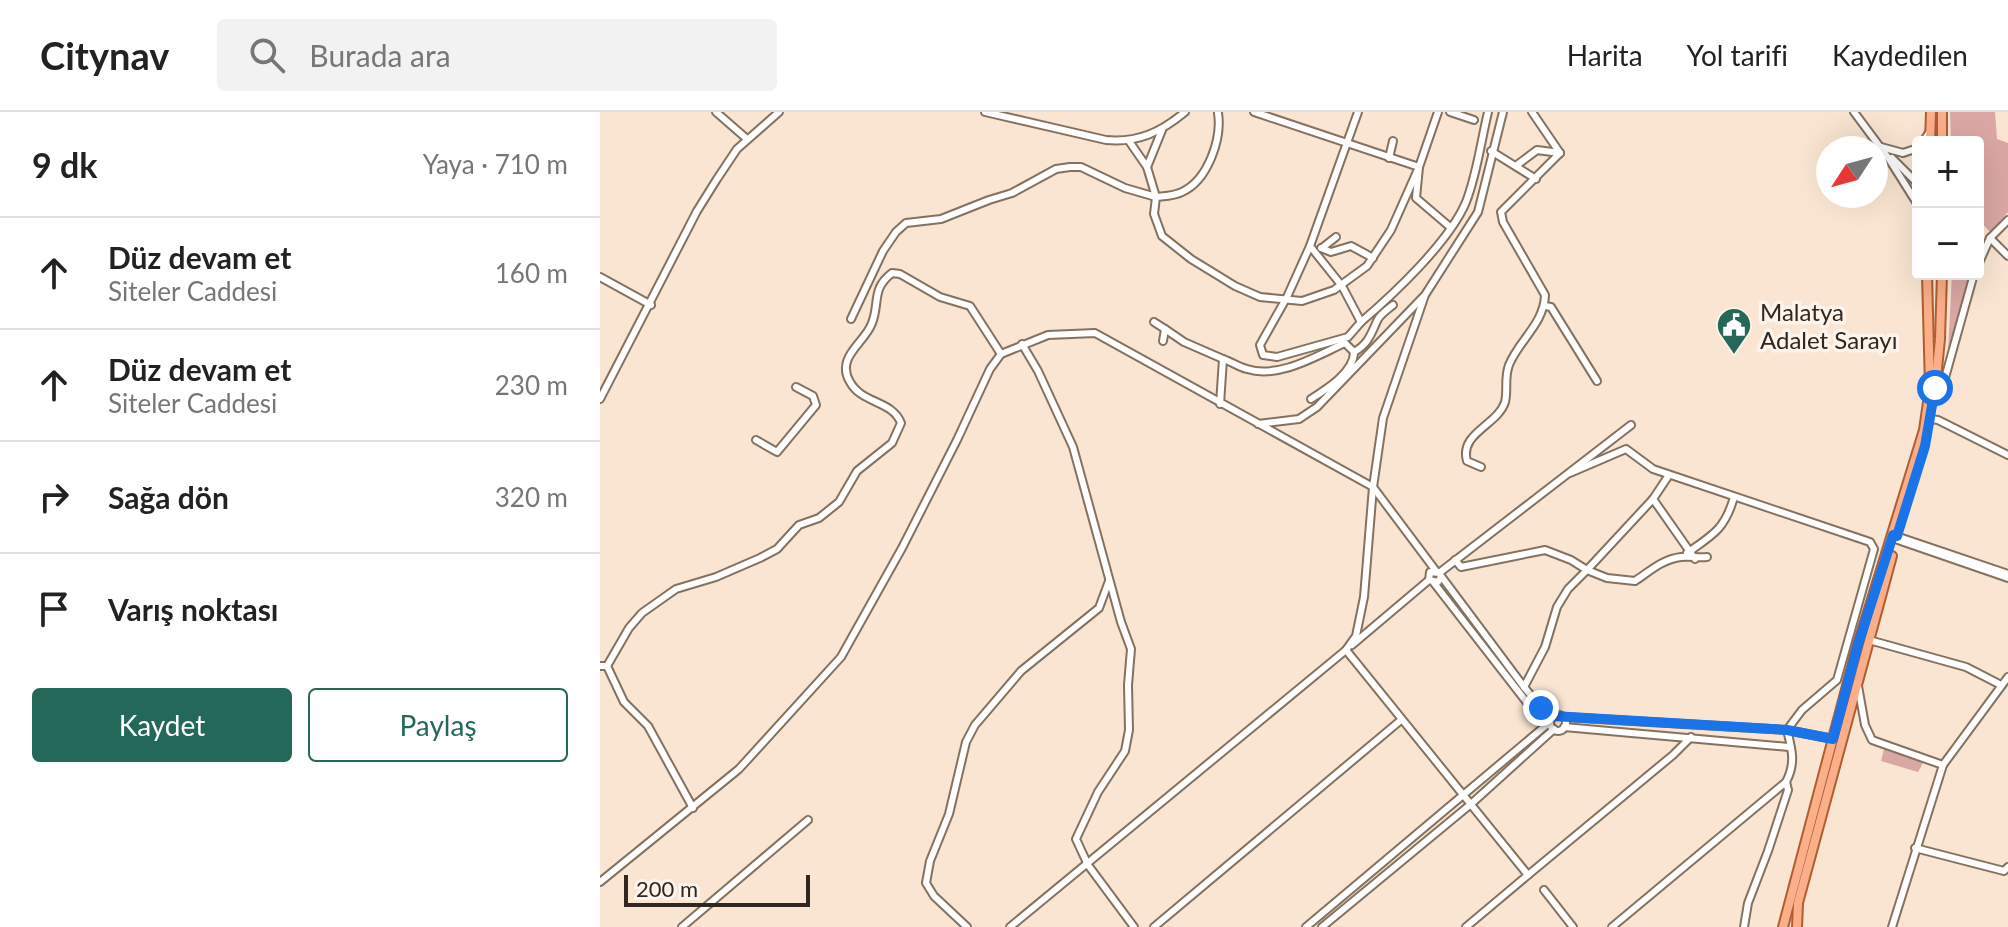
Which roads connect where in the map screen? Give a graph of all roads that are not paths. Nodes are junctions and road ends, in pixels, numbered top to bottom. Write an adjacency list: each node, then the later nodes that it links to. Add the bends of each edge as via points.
1 (716, 112): 25 (street)
2 (779, 112): 25 (street)
3 (985, 112): 26 (street)
4 (1185, 112): 20 (street)
5 (1211, 112): 6 (street)
6 (1219, 112): 42 (street, via 1214,150 1202,176 1180,194)
7 (1254, 112): 17 (street)
8 (1358, 112): 28 (street)
9 (1438, 112): 38 (street)
10 (1450, 112): 18 (street)
11 (1488, 112): 44 (street, via 1471,188)
12 (1503, 112): 31 (street)
13 (1532, 112): 32 (street)
14 (1854, 112): 21 (street)
15 (1931, 112): 19 (main road)
16 (1942, 112): 24 (main road)
17 (1274, 114): 28 (street)
18 (1474, 120)
19 (1931, 127): 22 (street); 23 (main road)
20 (1163, 129): 26 (street); 37 (street)
21 (1873, 136)
22 (1926, 136)
23 (1930, 136)
24 (1942, 136)
25 (747, 139): 60 (street, via 697,211)
26 (1129, 141): 37 (street)
27 (1393, 141): 34 (street)
28 (1347, 144): 34 (street); 49 (street)
29 (1888, 149): 30 (street)
30 (1912, 150)
31 (1491, 151): 36 (street); 58 (street, via 1478,212)
32 (1560, 153): 36 (street, via 1537,150); 40 (street)
33 (1888, 154): 39 (street)
34 (1389, 158): 38 (street)
35 (1888, 158): 41 (street)
36 (1517, 165): 40 (street)
37 (1147, 167): 42 (street)
38 (1419, 167): 44 (street, via 1416,198); 52 (street)
39 (1912, 178)
40 (1536, 179): 62 (street, via 1501,217 1545,295)
41 (1912, 196)
42 (1156, 197): 59 (street, via 1154,214 1162,236 1172,244 1235,286 1260,297); 63 (street, via 1070,167 941,219 906,223 883,251)
43 (2008, 220): 47 (street)
44 (1450, 227): 65 (street, via 1438,246)
45 (1336, 237): 50 (street)
46 (1984, 238): 47 (street)
47 (1988, 240): 48 (street); 51 (street)
48 (1984, 245)
49 (1310, 246): 50 (street); 57 (street); 59 (street)
50 (1321, 248): 52 (street, via 1331,252 1351,246)
51 (2008, 256)
52 (1373, 258): 57 (street)
53 (600, 277): 60 (street)
54 (1927, 280): 89 (main road, via 1930,388 1924,430)
55 (1942, 280): 76 (main road)
56 (1972, 280): 76 (street, via 1943,385)
57 (1342, 286): 59 (street, via 1302,301); 65 (street)
58 (1425, 295): 79 (street, via 1317,407 1299,419); 86 (street, via 1383,418)
59 (1287, 297): 65 (street, via 1260,345 1263,355 1277,357 1348,337)
60 (651, 305): 74 (street)
61 (1393, 305): 69 (street)
62 (1545, 306): 72 (street, via 1551,307); 83 (street, via 1510,362 1505,401 1465,453 1467,461)
63 (851, 319)
64 (1154, 322): 66 (street)
65 (1361, 322)
66 (1165, 329): 67 (street); 71 (street)
67 (1163, 341)
68 (1022, 344): 70 (street); 77 (street, via 1048,335 1095,333); 98 (street, via 1073,447)
69 (1354, 352): 71 (street, via 1345,343 1268,372); 75 (street, via 1329,389)
70 (1001, 354): 102 (street, via 970,306 940,297 900,274 885,278 871,328 850,353 846,368 847,378 864,397 897,413 901,423 892,443 857,471 839,502 799,525 777,549 676,589 642,613); 119 (street, via 841,657 739,769)
71 (1223, 359): 77 (street)
72 (1597, 381)
73 (796, 387): 81 (street, via 813,396 816,405 777,452)
74 (600, 399)
75 (1311, 399)
76 (1933, 401): 78 (main road)
77 (1220, 404): 79 (street)
78 (1931, 419): 82 (street); 89 (main road)
79 (1258, 424): 86 (street)
80 (1631, 425): 84 (street)
81 (756, 440)
82 (2008, 455)
83 (1481, 467)
84 (1570, 473): 85 (street, via 1626,449 1644,465); 94 (street)
85 (1669, 475): 87 (street); 88 (street)
86 (1373, 487): 96 (street); 101 (street, via 1364,597 1356,636)
87 (1734, 497): 90 (street, via 1716,533); 111 (street, via 1870,542 1874,549 1837,680)
88 (1653, 499): 90 (street); 95 (street)
89 (1894, 537): 97 (street); 100 (main road); 113 (main road)
90 (1689, 551): 91 (street); 93 (street)
91 (1683, 557): 93 (street); 95 (street, via 1662,562 1635,581)
92 (1707, 557): 93 (street)
93 (1695, 559)
94 (1455, 560): 95 (street, via 1461,567 1545,550); 96 (street)
95 (1587, 570): 106 (street, via 1557,607 1545,647)
96 (1438, 573): 99 (street, via 1428,574); 106 (street)
97 (2008, 576)
98 (1110, 577): 122 (street, via 1131,649 1129,730 1125,751 1076,839); 128 (street, via 1099,608 1021,671 966,742 926,883)
99 (1431, 582): 101 (street); 109 (street, via 1539,718)
100 (1869, 640): 104 (main road); 105 (street, via 1966,667)
101 (1346, 650): 108 (street); 122 (street)
102 (604, 666): 119 (street, via 624,702 648,726)
103 (2008, 677): 105 (street)
104 (1857, 681): 115 (street, via 1872,740); 139 (main road, via 1798,903)
105 (2001, 685): 115 (street)
106 (1524, 687): 109 (street)
107 (1563, 717): 109 (street); 110 (street); 111 (street)
108 (1401, 720): 117 (street); 131 (street)
109 (1552, 722): 110 (street); 117 (street); 118 (street)
110 (1564, 727): 112 (street)
111 (1787, 730): 113 (street); 114 (street)
112 (1691, 737): 114 (street); 124 (street)
113 (1833, 739): 138 (main road)
114 (1789, 747): 116 (street, via 1793,770)
115 (1943, 765): 121 (street)
116 (1786, 782): 136 (street); 137 (street, via 1788,790)
117 (1465, 796): 118 (street); 132 (street)
118 (1471, 804): 124 (street); 133 (street)
119 (693, 808): 125 (street)
120 (808, 820): 127 (street)
121 (1915, 848): 123 (street); 140 (street)
122 (1088, 865): 129 (street); 130 (street)
123 (2007, 871)
124 (1528, 875): 134 (street)
125 (600, 882)
126 (1544, 890): 135 (street)
127 (682, 927)
128 (967, 927)
129 (1010, 927)
130 (1134, 927)
131 (1154, 927)
132 (1306, 927)
133 (1322, 927)
134 (1466, 927)
135 (1573, 927)
136 (1612, 927)
137 (1744, 927)
138 (1783, 927)
139 (1797, 927)
140 (1892, 927)

